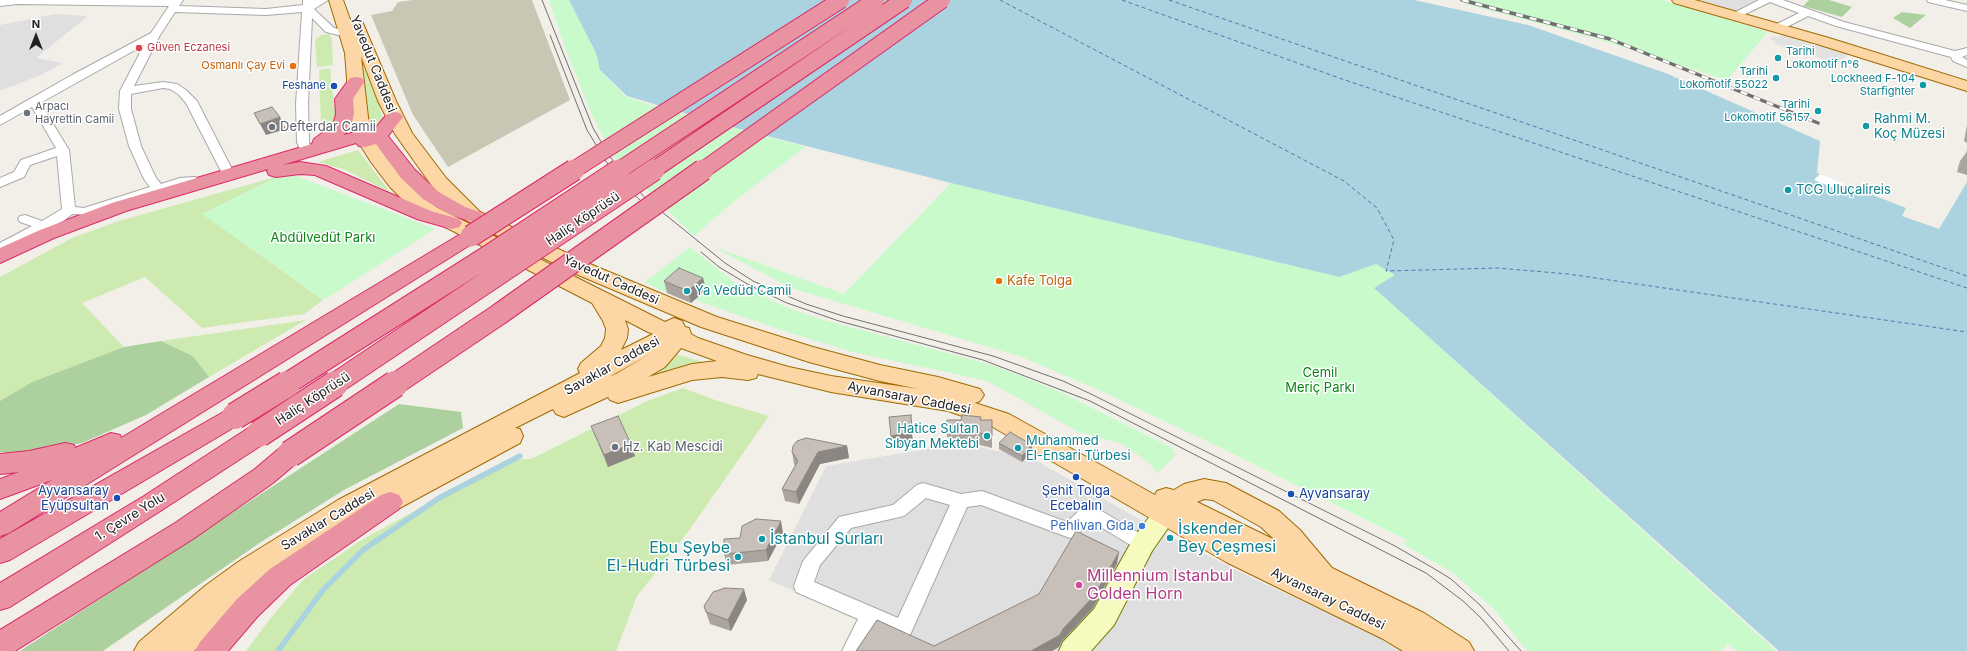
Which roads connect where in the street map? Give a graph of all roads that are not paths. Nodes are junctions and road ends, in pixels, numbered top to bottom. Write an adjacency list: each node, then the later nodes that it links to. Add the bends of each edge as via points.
1 (323, 0): 14 (street)
2 (336, 0): 19 (main road, Yavedut Caddesi)
3 (349, 0): 28 (main road, Yavedut Caddesi)
4 (841, 0): 51 (highway, bridge, via 471,236)
5 (876, 0): 64 (highway, Haliç Köprüsü, bridge, via 441,287 235,416)
6 (904, 0): 55 (highway, Haliç Köprüsü, bridge, via 563,232)
7 (942, 0): 56 (highway, bridge, via 504,310)
8 (1679, 0): 17 (main road)
9 (1767, 0): 17 (street)
10 (1773, 0): 16 (street)
11 (1932, 0): 15 (street)
12 (0, 2): 13 (street)
13 (176, 4): 14 (street, via 266,12); 20 (street)
14 (308, 4): 19 (street, via 330,30); 32 (street, via 302,108 303,142)
15 (1967, 8)
16 (1806, 13): 18 (street); 22 (street)
17 (1733, 16): 18 (main road)
18 (1777, 28): 25 (main road)
19 (347, 34): 24 (main road, Yavedut Caddesi, via 353,53)
20 (156, 35): 26 (street); 27 (street)
21 (1967, 52): 22 (street)
22 (1956, 56): 23 (street)
23 (1967, 64)
24 (356, 82): 30 (main road, Yavedut Caddesi, via 359,117); 32 (highway, via 344,99 345,114 342,126 337,132)
25 (1967, 86)
26 (126, 91): 34 (street, via 163,85 173,86 182,92 191,101); 37 (street, via 125,109 135,146 150,179)
27 (36, 101): 29 (street); 31 (street, via 40,114)
28 (394, 117): 30 (highway, via 387,128); 39 (main road, Yavedut Caddesi, via 439,182)
29 (0, 121)
30 (370, 137): 32 (highway); 33 (highway); 39 (highway, via 430,195 458,211); 41 (main road, Yavedut Caddesi, via 386,170 416,202)
31 (62, 150): 35 (street, via 25,163 19,174); 38 (street)
32 (306, 151): 34 (highway)
33 (269, 172): 41 (highway, via 300,168 319,170 424,215); 45 (highway, via 96,224 36,249)
34 (228, 175): 36 (highway)
35 (0, 183)
36 (201, 183): 37 (street, via 180,182); 44 (highway, via 80,221)
37 (158, 188): 38 (street, via 85,212)
38 (69, 210): 42 (street)
39 (473, 216): 47 (main road, Yavedut Caddesi, via 583,269)
40 (25, 219): 42 (street)
41 (452, 224): 46 (main road, Yavedut Caddesi)
42 (43, 226): 43 (street)
43 (0, 249)
44 (0, 256)
45 (0, 268)
46 (599, 296): 48 (main road, Yavedut Caddesi); 54 (main road, via 611,313 617,329 616,338 609,351 580,375)
47 (666, 304): 48 (main road, via 673,316); 49 (main road, Yavedut Caddesi, via 714,323 809,354)
48 (674, 335): 49 (main road, via 694,331 803,365 845,372); 50 (main road, Ayvansaray Caddesi, via 740,361); 52 (main road, Savaklar Caddesi, via 672,345 657,361 624,380); 54 (main road, Savaklar Caddesi, via 654,342)
49 (880, 373): 61 (main road, Ayvansaray Caddesi, via 938,385 997,404 1040,425)
50 (790, 375): 52 (main road, via 722,369 692,372); 61 (main road, Ayvansaray Caddesi, via 950,403 986,414)
51 (229, 385): 53 (highway, via 192,400); 62 (highway)
52 (548, 416): 60 (main road, Savaklar Caddesi)
53 (144, 425): 57 (highway, via 95,444 29,461); 58 (highway, via 87,455)
54 (493, 428): 72 (main road, Savaklar Caddesi, via 347,507 248,570)
55 (259, 434): 66 (highway, 1. Çevre Yolu)
56 (290, 454): 65 (highway, via 233,498); 68 (highway)
57 (0, 464)
58 (0, 488)
59 (961, 501): 63 (street, via 982,498 1070,531 1090,511); 67 (street, via 903,629); 67 (street, via 923,490 898,511 845,522 812,561 803,586)
60 (390, 502): 73 (main road, Savaklar Caddesi, via 301,551 228,604); 74 (highway, via 280,577 247,608)
61 (1170, 509): 63 (street); 70 (main road, Ayvansaray Caddesi, via 1236,554 1393,630); 77 (main road, Ayvansaray Caddesi, via 1414,622)
62 (0, 525)
63 (1143, 544): 76 (street, via 1104,617)
64 (0, 552)
65 (100, 585): 69 (highway); 71 (highway)
66 (0, 598)
67 (870, 615): 75 (street)
68 (0, 627)
69 (0, 645)
70 (1421, 649)
71 (4, 651)
72 (149, 651)
73 (174, 651)
74 (210, 651)
75 (852, 651)
76 (1073, 651)
77 (1459, 651)

